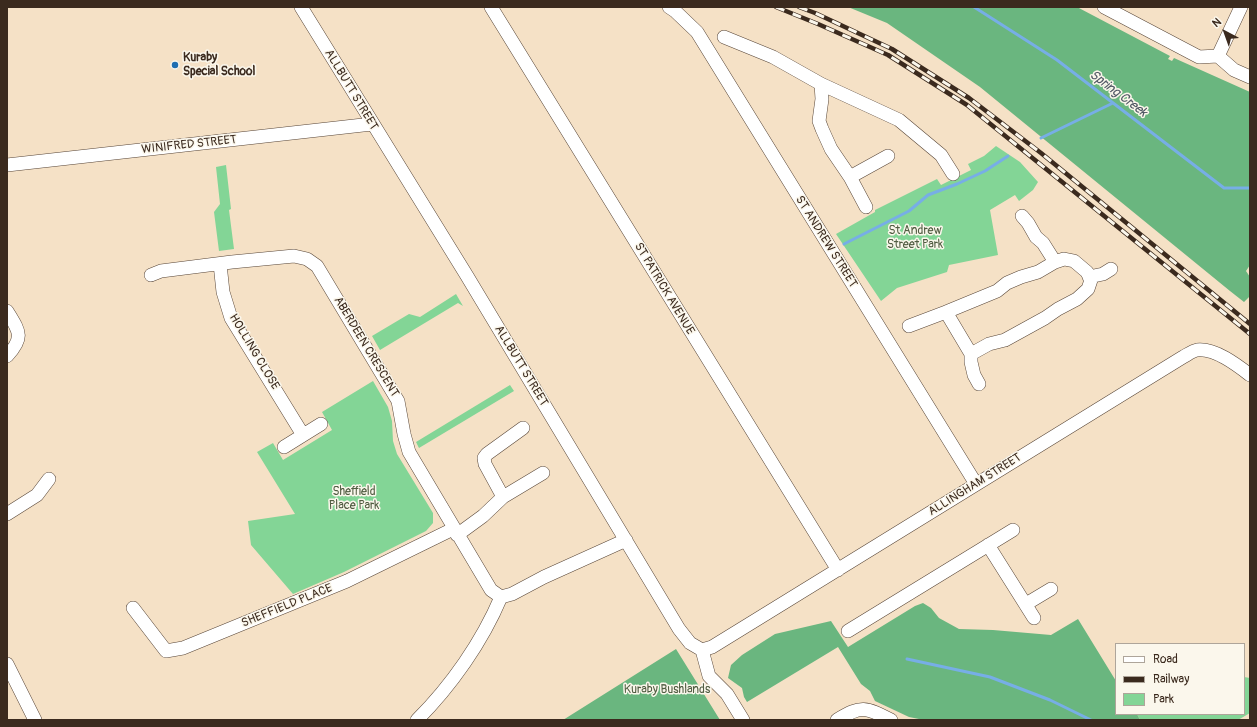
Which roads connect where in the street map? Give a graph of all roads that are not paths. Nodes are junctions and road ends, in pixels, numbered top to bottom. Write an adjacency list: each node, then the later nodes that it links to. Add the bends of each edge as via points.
1 (301, 7): 10 (street, ALLBUTT STREET)
2 (491, 7): 42 (street, ST PATRICK AVENUE)
3 (669, 7): 35 (street, ST ANDREW STREET, via 697,32)
4 (1104, 7): 7 (street, via 1199,57)
5 (1241, 7): 7 (street)
6 (724, 37): 9 (street, via 773,57)
7 (1218, 56): 8 (street, via 1234,70)
8 (1250, 77)
9 (821, 84): 13 (street, via 899,120 941,155); 14 (street, via 819,121 831,149)
10 (372, 124): 12 (street, WINIFRED STREET); 40 (street, ALLBUTT STREET)
11 (888, 156): 14 (street)
12 (7, 165)
13 (953, 174)
14 (850, 177): 15 (street)
15 (866, 207)
16 (1022, 216): 17 (street)
17 (1055, 262): 21 (street, via 1064,259 1074,261); 23 (street, via 1038,272 1007,283 997,291)
18 (220, 264): 20 (street, ABERDEEN CRESCENT, via 161,271); 31 (street, HOLLING CLOSE, via 223,292 231,318); 39 (street, ABERDEEN CRESCENT, via 294,256 307,259 317,266 398,401 409,452)
19 (1111, 269): 21 (street)
20 (151, 275)
21 (1089, 277): 25 (street, via 1091,280 1088,290 1077,298 1005,340 989,344)
22 (7, 311): 26 (street, via 19,337 16,346)
23 (946, 312): 24 (street); 25 (street)
24 (909, 326)
25 (971, 354): 28 (street, via 974,375)
26 (7, 356)
27 (1250, 375): 35 (street, ALLINGHAM STREET, via 1223,356 1197,350)
28 (979, 384)
29 (320, 424): 31 (street)
30 (523, 428): 36 (street, via 484,458)
31 (303, 435): 32 (street)
32 (284, 447)
33 (543, 473): 36 (street)
34 (49, 479): 37 (street, via 37,494)
35 (976, 484): 42 (street, ALLINGHAM STREET)
36 (503, 497): 39 (street, via 483,516)
37 (7, 514)
38 (1013, 530): 41 (street)
39 (455, 532): 44 (street, ABERDEEN CRESCENT, via 491,590); 46 (street, SHEFFIELD PLACE, via 347,581 183,648 166,650)
40 (626, 540): 44 (street); 49 (street, ALLBUTT STREET, via 679,629 690,643)
41 (988, 545): 45 (street); 48 (street)
42 (838, 570): 49 (street, ALLINGHAM STREET, via 712,647)
43 (1051, 589): 45 (street)
44 (501, 597): 52 (street, via 493,616 454,677)
45 (1026, 604): 47 (street)
46 (133, 608)
47 (1034, 618)
48 (848, 631)
49 (702, 650): 53 (street, via 709,676 727,694)
50 (7, 664): 51 (street)
51 (35, 720)
52 (417, 720)
53 (743, 720)
54 (837, 720): 55 (street, via 861,709 873,710)
55 (891, 720)

